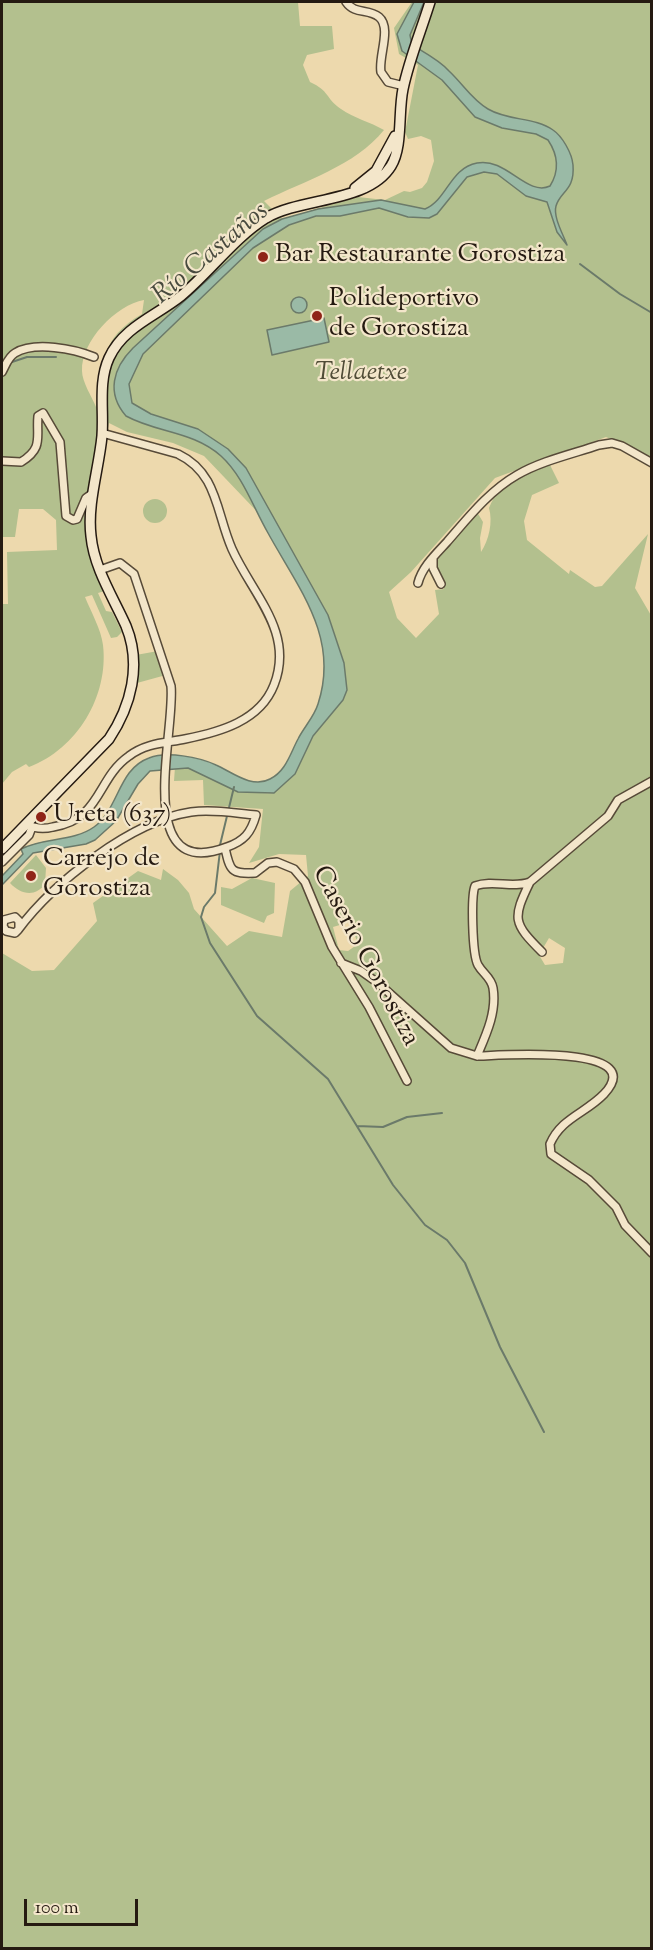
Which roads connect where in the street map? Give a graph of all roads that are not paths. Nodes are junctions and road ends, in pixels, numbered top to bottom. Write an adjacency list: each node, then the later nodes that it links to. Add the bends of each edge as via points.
1 (346, 2): 3 (street, via 354,11 374,15 381,21 381,72 388,82)
2 (430, 2): 3 (street)
3 (404, 86): 4 (street)
4 (397, 131): 5 (street); 6 (street, via 393,161)
5 (393, 142): 6 (street, via 389,158 375,177); 7 (street, via 376,171)
6 (375, 188): 7 (street)
7 (353, 191): 10 (street, via 267,218 180,296 125,335 106,366)
8 (94, 357): 9 (street, via 75,351 32,348 14,354)
9 (2, 372)
10 (102, 433): 13 (street); 18 (street, via 178,454 205,474 231,548 279,636 278,674 261,708 236,724)
11 (2, 461): 13 (street, via 21,462 28,458 39,440 38,416 43,413 60,442 66,516 77,519 86,498)
12 (651, 463): 14 (street, via 612,443 518,474 491,494)
13 (94, 492): 15 (street, via 91,536)
14 (433, 558): 16 (street); 17 (street)
15 (100, 570): 18 (street, via 120,563 132,571 136,580 171,686); 21 (street, via 127,628 132,652 128,705 115,730)
16 (418, 583)
17 (441, 584)
18 (169, 741): 20 (street); 21 (street, via 140,748 128,756 112,772 95,804 76,820 52,828)
19 (651, 782): 25 (street, via 618,800 608,816)
20 (166, 819): 22 (street, via 177,842 190,851); 22 (street, via 189,812 255,815 248,835); 26 (street, via 122,840 58,888)
21 (29, 825): 23 (street); 24 (street, via 30,835)
22 (225, 848): 28 (street, Caserio Gorostiza, via 234,872 255,873 268,863 277,862 294,869 305,882)
23 (2, 849)
24 (2, 862)
25 (530, 882): 27 (street, via 517,914 519,927); 29 (street, via 484,883 472,893 474,953 493,989 493,1010)
26 (19, 928)
27 (542, 952)
28 (341, 963): 29 (street, via 378,983 451,1048); 30 (street, Caserio Gorostiza)
29 (477, 1056): 31 (street, via 579,1055 609,1070 610,1086 564,1122 550,1144 551,1154 589,1180 616,1207 625,1226)
30 (407, 1081)
31 (651, 1253)

